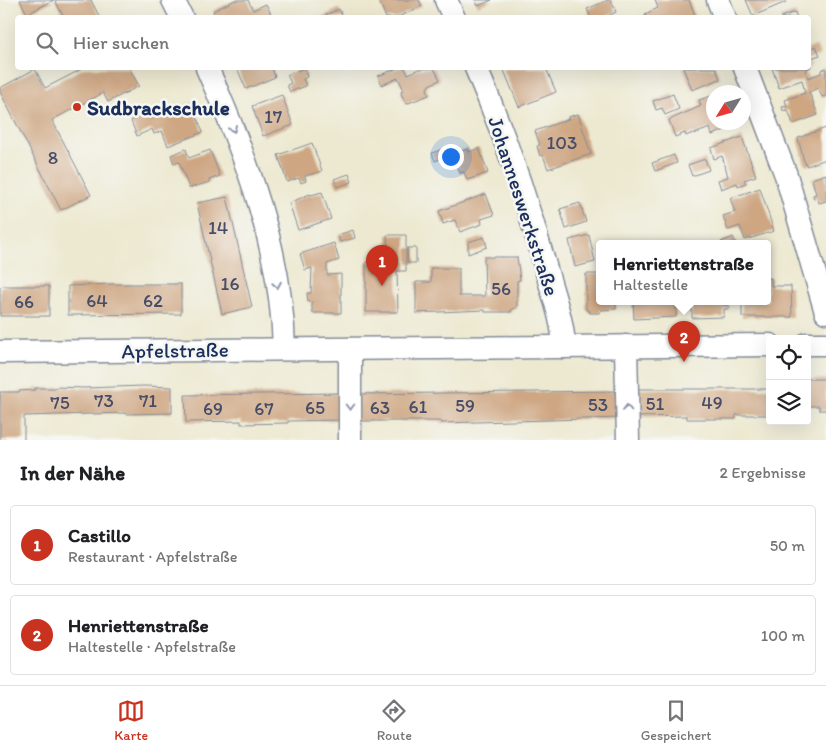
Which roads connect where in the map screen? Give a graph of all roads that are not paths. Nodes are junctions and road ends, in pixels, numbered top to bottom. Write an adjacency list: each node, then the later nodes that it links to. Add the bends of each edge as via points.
1 (174, 0): 4 (street)
2 (446, 0): 5 (street)
3 (718, 0): 6 (street)
4 (181, 15)
5 (453, 15)
6 (724, 15)
7 (208, 70): 16 (street, one-way to 16, via 238,141 265,224 282,316)
8 (477, 70): 15 (street, Johanneswerkstraße, via 518,176 563,330)
9 (746, 70): 10 (street, via 786,175)
10 (826, 312)
11 (811, 344): 12 (street)
12 (826, 344)
13 (766, 345): 14 (street, Apfelstraße)
14 (626, 346): 15 (street, Apfelstraße); 20 (street, one-way to 14)
15 (564, 347): 17 (street, Apfelstraße)
16 (284, 349): 17 (street, Apfelstraße); 18 (street, Apfelstraße)
17 (350, 349): 19 (street, one-way to 19)
18 (0, 352)
19 (350, 440)
20 (628, 440)

